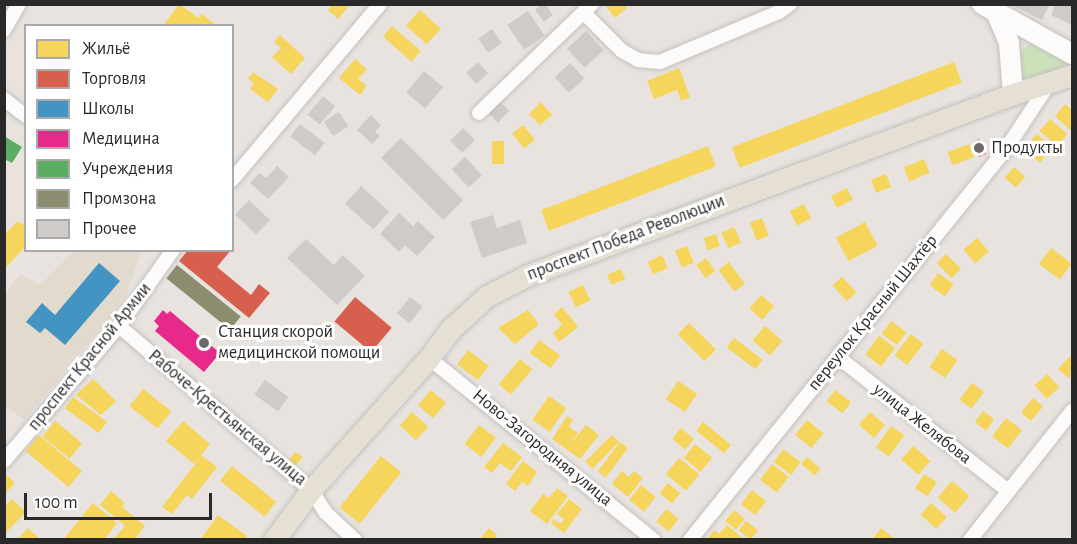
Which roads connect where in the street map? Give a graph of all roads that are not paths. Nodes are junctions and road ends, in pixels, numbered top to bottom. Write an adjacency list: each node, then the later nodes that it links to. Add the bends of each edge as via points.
1 (380, 4): 14 (street)
2 (790, 4): 5 (street, via 660,62 638,60 622,51)
3 (16, 5): 6 (street)
4 (989, 8): 7 (main road); 10 (main road, via 1009,43)
5 (588, 9): 12 (street)
6 (4, 30)
7 (1072, 54)
8 (1072, 75): 9 (main road, проспект Победа Революции)
9 (1050, 82): 10 (main road, проспект Победа Революции); 17 (street, переулок Красный Шахтёр, via 1006,149)
10 (1013, 94): 18 (main road, проспект Победа Революции, via 528,275 487,296 452,328)
11 (4, 99): 13 (street)
12 (478, 113)
13 (24, 114)
14 (234, 178)
15 (170, 252): 16 (street, проспект Красной Армии)
16 (119, 326): 20 (street, проспект Красной Армии); 21 (street, Рабоче-Крестьянская улица)
17 (838, 357): 22 (street, улица Желябова); 26 (street, переулок Красный Шахтёр)
18 (429, 358): 21 (main road, проспект Победа Революции); 25 (street, Ново-Загородняя улица)
19 (1072, 411): 22 (street)
20 (4, 461)
21 (311, 490): 23 (main road, проспект Победа Революции); 24 (street, Рабоче-Крестьянская улица, via 326,513)
22 (1008, 491): 27 (street)
23 (274, 540)
24 (355, 540)
25 (654, 540)
26 (690, 540)
27 (970, 540)

